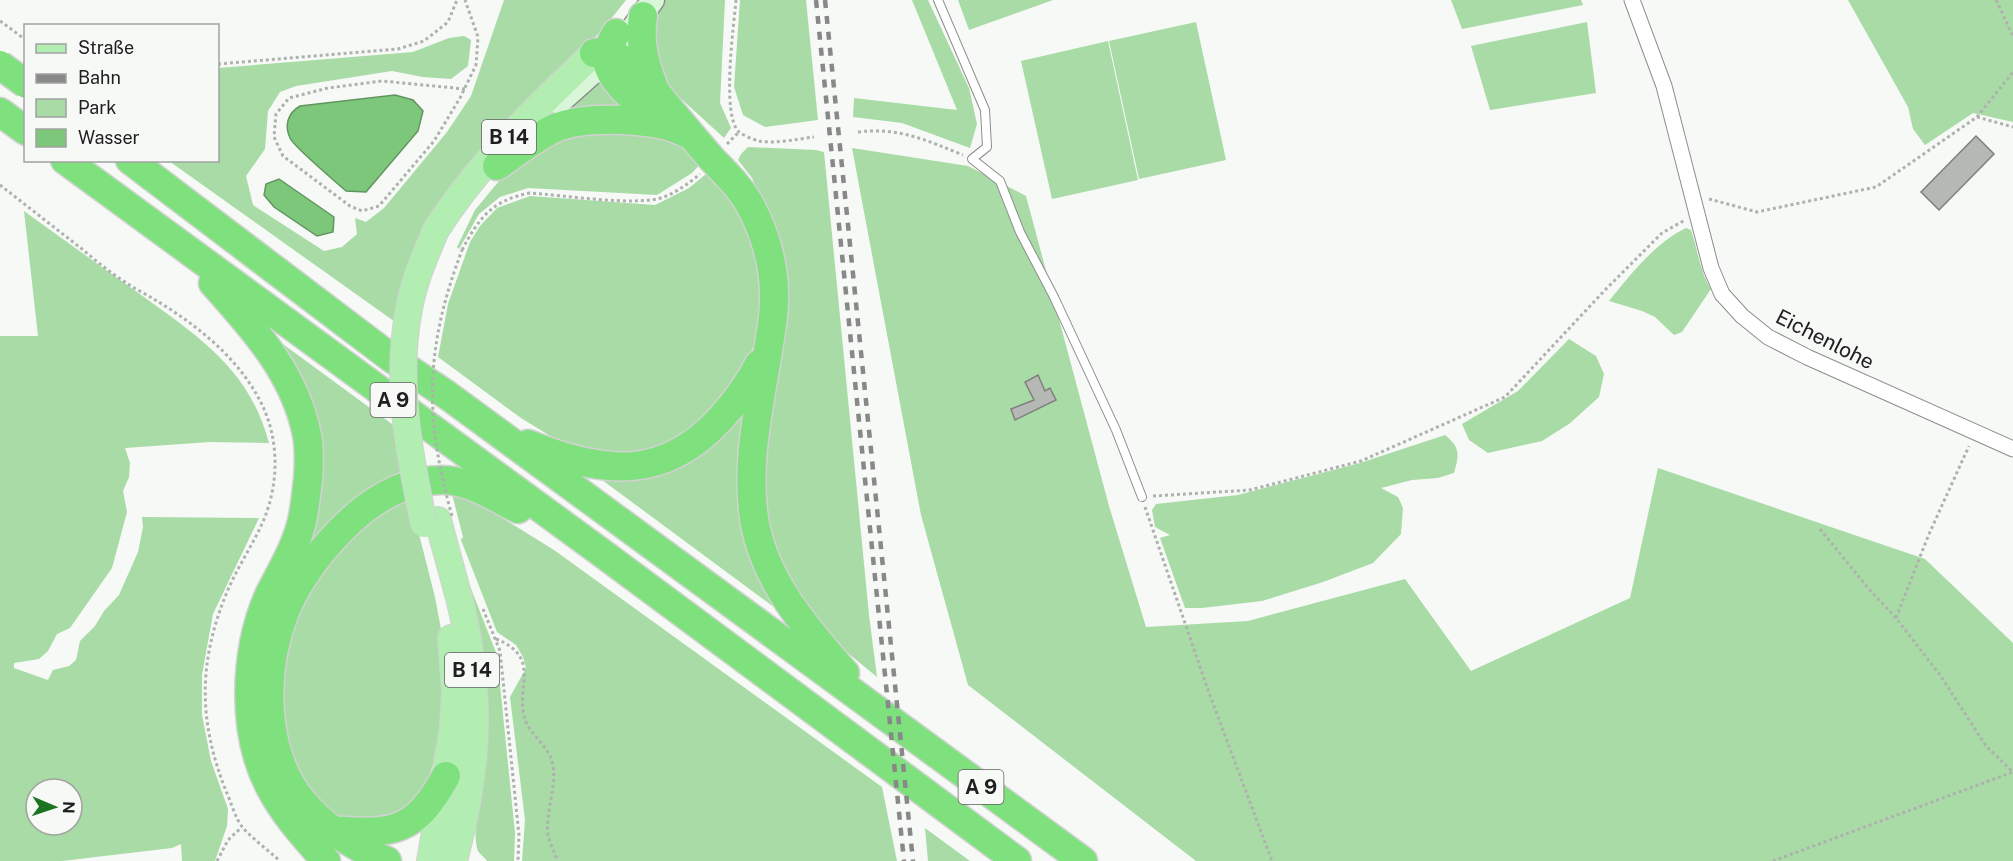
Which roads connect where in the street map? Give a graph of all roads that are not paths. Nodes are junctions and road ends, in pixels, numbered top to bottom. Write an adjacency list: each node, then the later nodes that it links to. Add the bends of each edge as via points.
1 (938, 0): 17 (lane, via 985,110 987,147 972,159 1000,181 1020,232 1116,430)
2 (1632, 0): 16 (street, Eichenlohe, via 1664,86 1711,268 1722,294 1768,337)
3 (645, 5): 4 (main road); 7 (highway, via 642,52)
4 (608, 50): 7 (highway, via 630,65); 8 (highway, via 610,69 617,81); 11 (main road); 12 (main road, B 14, via 533,111 464,188)
5 (0, 65): 6 (highway, bridge)
6 (24, 83)
7 (656, 92): 8 (highway)
8 (678, 130): 11 (highway, via 615,120 581,122 557,127); 14 (highway, via 740,190 760,226 774,294)
9 (68, 162): 13 (highway, A 9)
10 (132, 162): 15 (highway, A 9)
11 (497, 166): 12 (main road, B 14)
12 (449, 240): 18 (main road, B 14, bridge, via 416,281 404,342 403,379 406,428)
13 (180, 244): 19 (highway, A 9); 23 (highway, via 270,350 298,402 307,436 309,465 302,522 262,612 249,681 260,765 296,829)
14 (769, 343): 15 (highway, via 744,392 711,428 687,449 657,463 624,467 585,462 550,453); 20 (highway, via 751,474 755,526 766,560 798,617)
15 (492, 429): 20 (highway, A 9)
16 (2013, 449)
17 (1142, 497)
18 (442, 521): 21 (main road, B 14, via 455,691); 22 (main road, B 14, via 474,685 476,733)
19 (606, 556): 23 (highway, via 467,484 443,480 412,483 388,492 356,514 302,578 284,615 271,677 272,730 277,752 301,800 318,819); 29 (highway, A 9)
20 (880, 713): 30 (highway, A 9)
21 (446, 776): 23 (highway, via 433,799 404,825); 26 (main road, B 14)
22 (464, 823): 27 (main road, B 14); 28 (main road)
23 (322, 845): 24 (highway); 25 (highway, via 366,852)
24 (337, 861)
25 (387, 861)
26 (430, 861)
27 (454, 861)
28 (470, 861)
29 (1017, 861)
30 (1083, 861)

